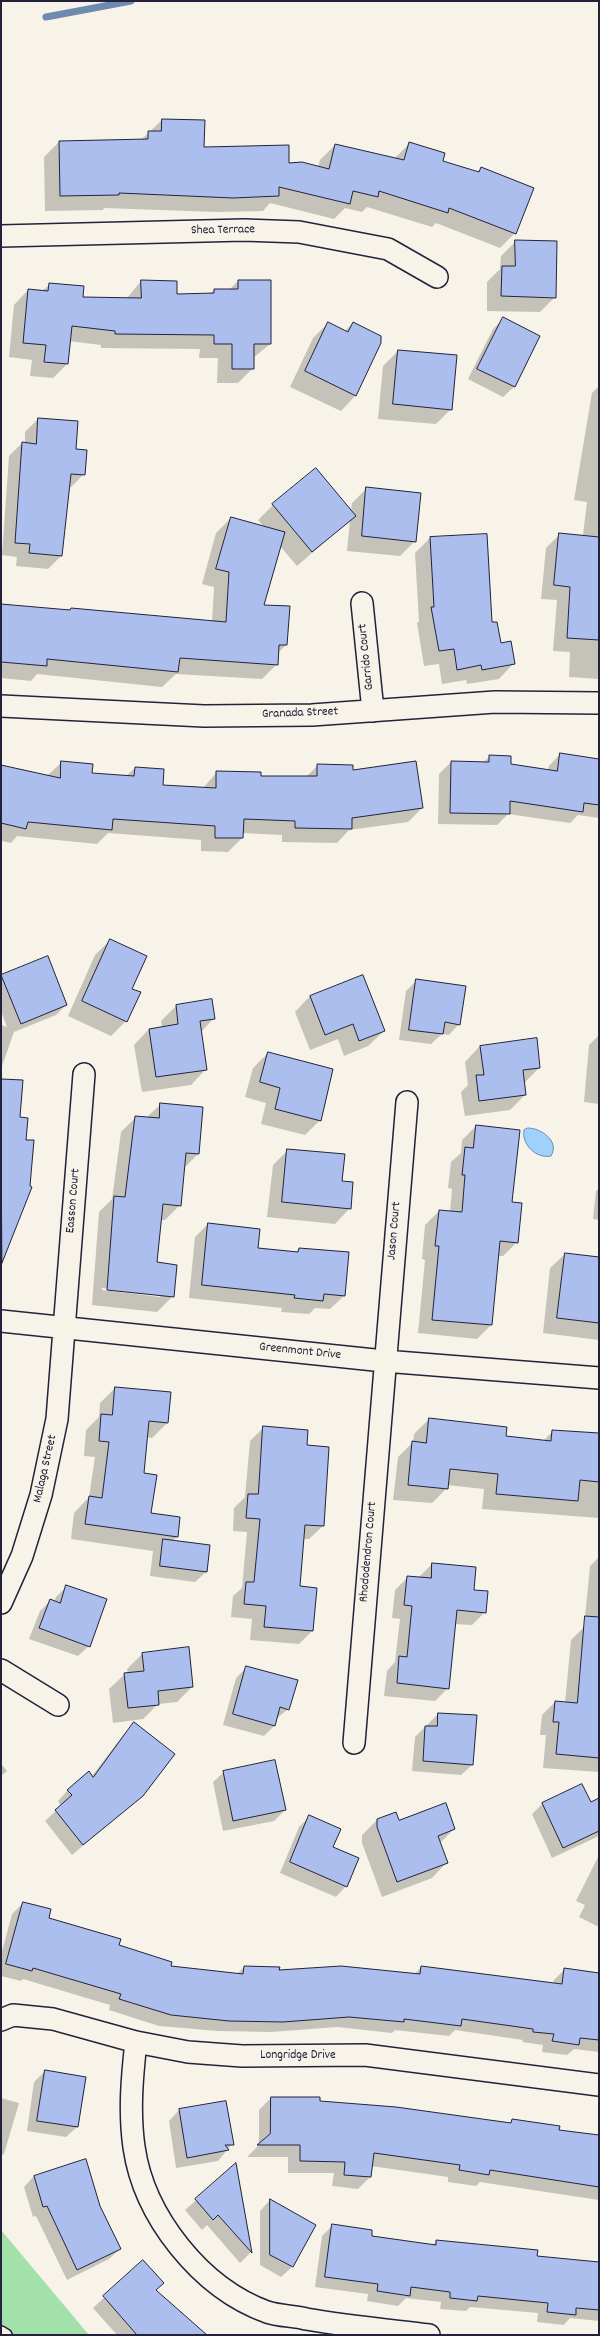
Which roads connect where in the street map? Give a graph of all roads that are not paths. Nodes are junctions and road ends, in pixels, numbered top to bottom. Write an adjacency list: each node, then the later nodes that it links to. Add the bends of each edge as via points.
1 (1, 236): 2 (street, Shea Terrace, via 244,230 299,232 388,250)
2 (437, 277)
3 (362, 603): 6 (street, Garrido Court)
4 (599, 703): 6 (street, Granada Street, via 495,702)
5 (1, 706): 6 (street, Granada Street, via 204,716 312,715)
6 (373, 711)
7 (84, 1074): 10 (street, Easson Court)
8 (407, 1102): 11 (street, Jason Court)
9 (1, 1321): 10 (street, Greenmont Drive)
10 (64, 1328): 11 (street, Greenmont Drive); 13 (street, Malaga Street, via 57,1418 41,1495 22,1556)
11 (384, 1361): 12 (street, Greenmont Drive); 16 (street, Rhododendron Court)
12 (599, 1378)
13 (1, 1603)
14 (1, 1670): 15 (street)
15 (58, 1705)
16 (354, 1743)
17 (1, 2020): 18 (street, Longridge Drive, via 13,2015 53,2019)
18 (136, 2042): 19 (street, Longridge Drive, via 188,2052 242,2056 365,2055); 22 (street, via 131,2111 134,2148 143,2184 160,2219 200,2269 231,2293 268,2312 335,2324)
19 (599, 2085)
20 (1, 2332): 21 (lane)
21 (6, 2335)
22 (429, 2335)

